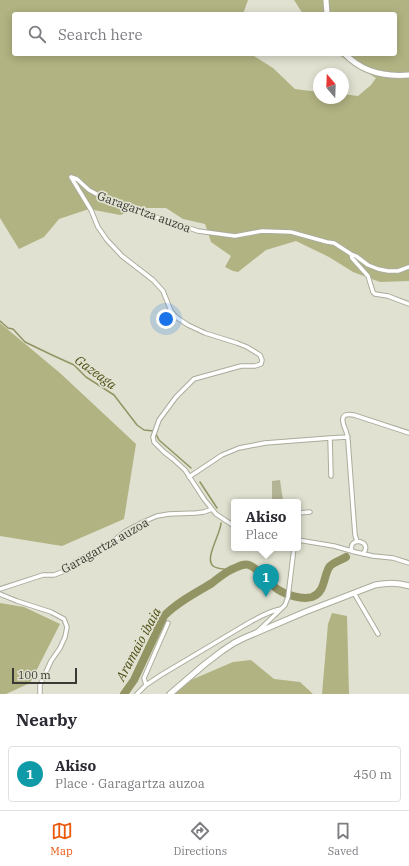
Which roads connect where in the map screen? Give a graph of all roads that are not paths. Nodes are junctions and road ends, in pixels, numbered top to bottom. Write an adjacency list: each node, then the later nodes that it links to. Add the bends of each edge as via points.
1 (326, 0): 2 (main road)
2 (327, 12)
3 (348, 56): 4 (main road, via 363,68 377,73)
4 (409, 75)
5 (351, 254): 6 (street, via 368,265 388,272); 7 (street, via 368,276 375,294); 12 (street, Garagartza auzoa, via 330,242 296,233 262,230 235,236 198,231 102,197 71,176 107,240 122,256 153,280 163,292 176,317 205,333 247,347 260,355 262,360 261,364 256,366 241,366 194,379 176,397 159,420 154,442 174,459)
6 (409, 267)
7 (409, 304)
8 (409, 433): 9 (street, via 348,414 342,422)
9 (348, 437): 10 (street); 18 (street)
10 (330, 438): 11 (street); 12 (street, via 265,443 239,448 222,455)
11 (331, 476)
12 (189, 477): 13 (street, Garagartza auzoa)
13 (212, 509): 16 (street, Garagartza auzoa); 24 (street, Garagartza auzoa, via 196,513 162,515 143,522 75,562 67,570)
14 (310, 512): 15 (street)
15 (301, 513)
16 (231, 524)
17 (301, 540): 20 (street)
18 (357, 541): 20 (street, via 352,545); 21 (street, via 365,544 365,551)
19 (294, 551): 27 (street, via 288,597)
20 (352, 551): 21 (street)
21 (362, 554): 22 (street)
22 (409, 562)
23 (409, 586): 25 (main road, via 386,583)
24 (0, 589)
25 (354, 593): 29 (main road); 30 (street)
26 (0, 594): 32 (street, via 64,619 67,627 65,637 40,685)
27 (281, 609): 29 (street); 31 (street, via 258,617)
28 (168, 623): 31 (street, via 144,678)
29 (256, 633): 34 (main road, via 222,651)
30 (378, 634)
31 (146, 685): 33 (street)
32 (40, 694)
33 (137, 694)
34 (170, 694)

